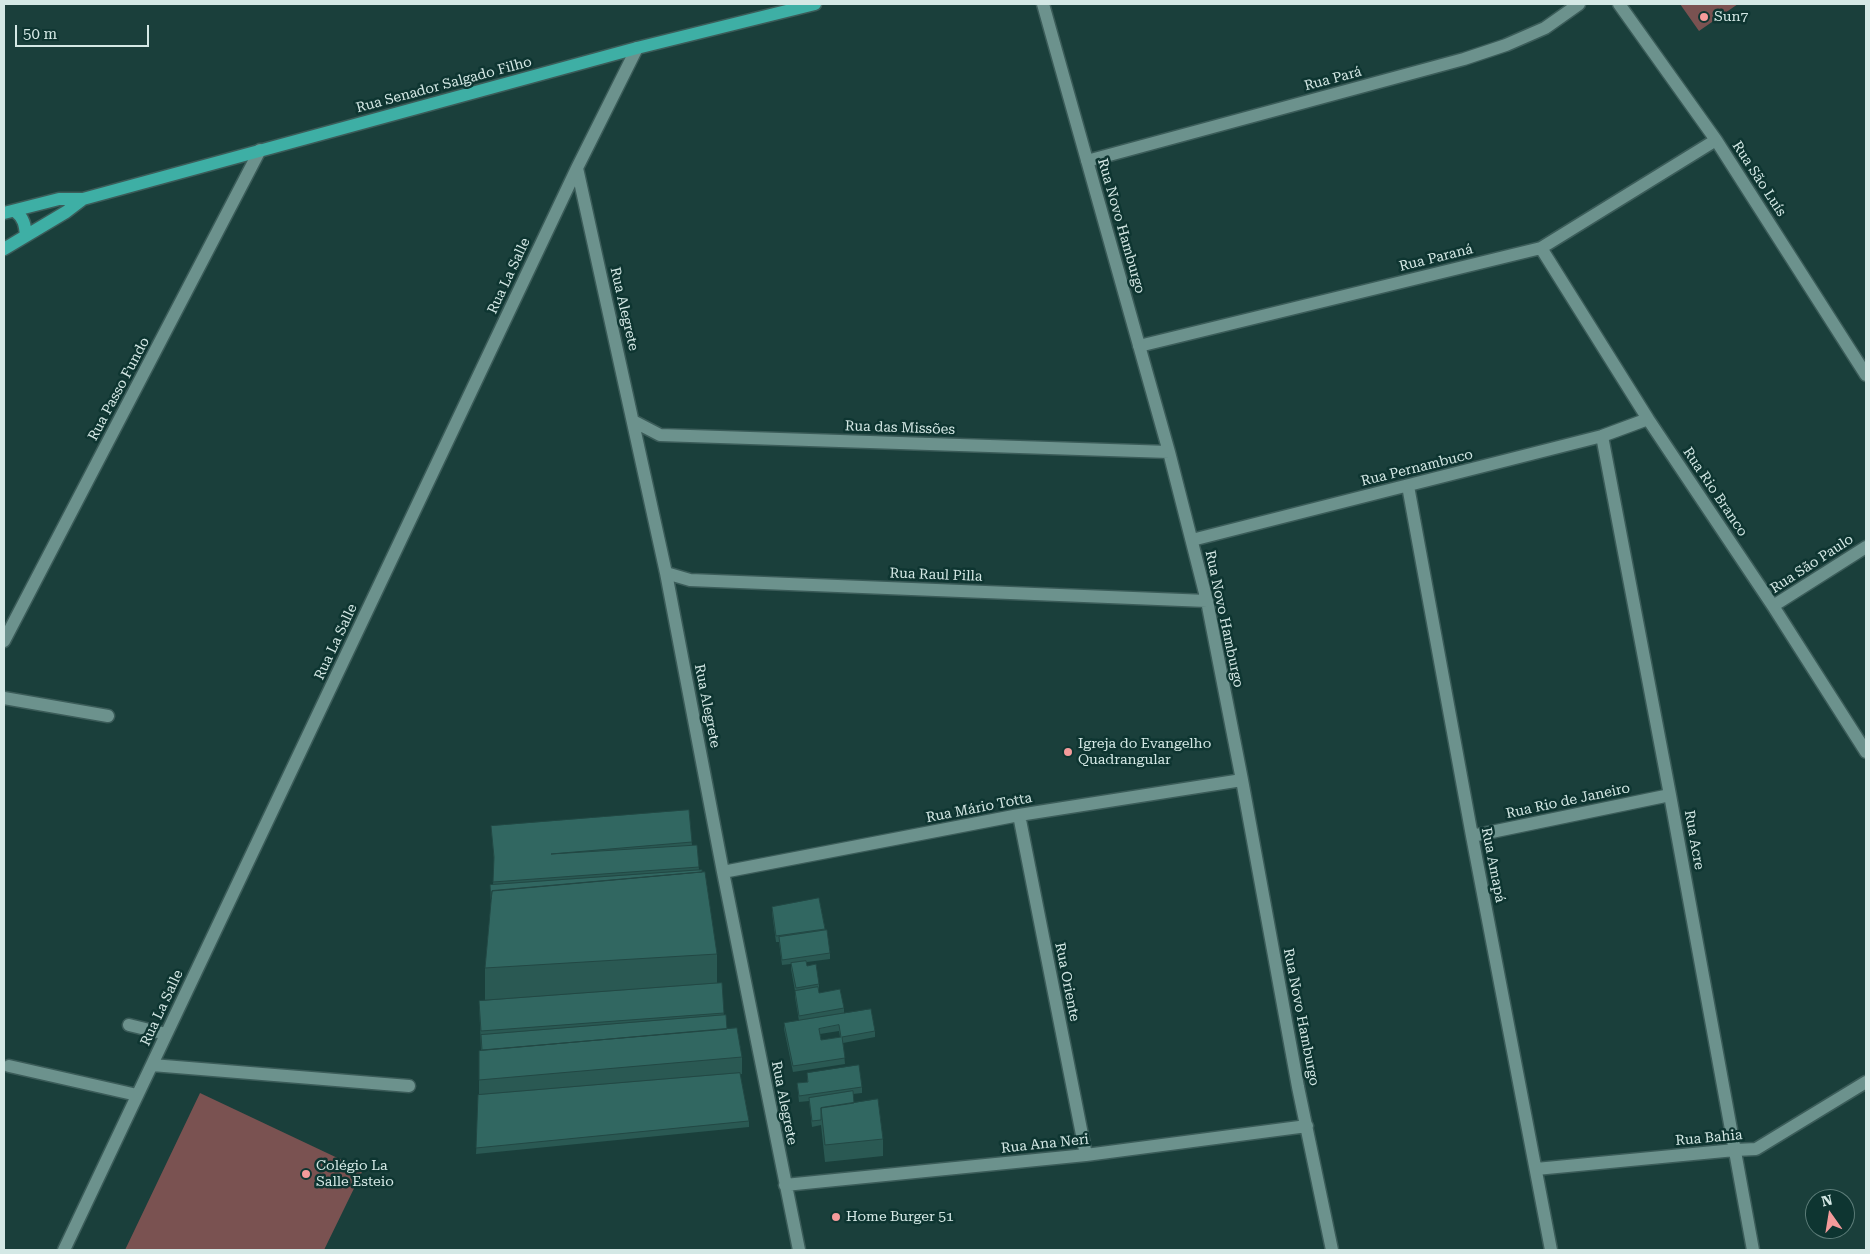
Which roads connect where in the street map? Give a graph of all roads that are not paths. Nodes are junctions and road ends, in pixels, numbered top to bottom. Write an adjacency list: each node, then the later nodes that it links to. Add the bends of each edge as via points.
1 (815, 4): 5 (main road, Rua Senador Salgado Filho)
2 (1043, 4): 8 (street, Rua Novo Hamburgo)
3 (1579, 4): 8 (street, Rua Pará, via 1545,28 1506,46)
4 (1619, 4): 6 (street, Rua São Luís)
5 (637, 48): 7 (main road, Rua Senador Salgado Filho); 9 (street, Rua La Salle)
6 (1716, 140): 13 (street, Rua Paraná); 16 (street, Rua São Luís)
7 (260, 150): 10 (main road, Rua Senador Salgado Filho); 27 (street, Rua Passo Fundo)
8 (1086, 161): 15 (street, Rua Novo Hamburgo)
9 (577, 168): 18 (street, Rua Alegrete); 37 (street, Rua La Salle)
10 (83, 198): 11 (main road, Rua Senador Salgado Filho, via 58,199); 12 (main road, Rua Senador Salgado Filho)
11 (9, 212): 12 (main road, via 22,216)
12 (26, 236): 14 (main road, Rua Senador Salgado Filho)
13 (1541, 248): 15 (street, Rua Paraná); 17 (street, Rua Rio Branco)
14 (4, 249)
15 (1139, 346): 20 (street, Rua Novo Hamburgo)
16 (1866, 376)
17 (1648, 419): 19 (street, Rua Pernambuco); 26 (street, Rua Rio Branco)
18 (633, 420): 20 (street, Rua das Missões, via 660,435); 24 (street, Rua Alegrete)
19 (1602, 436): 21 (street, Rua Pernambuco); 32 (street, Rua Acre)
20 (1169, 452): 22 (street, Rua Novo Hamburgo)
21 (1408, 486): 22 (street, Rua Pernambuco); 34 (street, Rua Amapá)
22 (1192, 540): 25 (street, Rua Novo Hamburgo)
23 (1866, 547): 26 (street, Rua São Paulo)
24 (666, 573): 25 (street, Rua Raul Pilla, via 690,580); 35 (street, Rua Alegrete)
25 (1207, 601): 31 (street, Rua Novo Hamburgo)
26 (1773, 606): 30 (street, Rua Rio Branco)
27 (4, 641)
28 (4, 698): 29 (street)
29 (108, 716)
30 (1866, 752)
31 (1242, 780): 33 (street, Rua Mário Totta); 43 (street, Rua Novo Hamburgo)
32 (1670, 796): 34 (street, Rua Rio de Janeiro); 44 (street, Rua Acre)
33 (1019, 815): 35 (street, Rua Mário Totta); 45 (street, Rua Oriente)
34 (1472, 836): 46 (street, Rua Amapá)
35 (723, 872): 47 (street, Rua Alegrete)
36 (129, 1025): 37 (street)
37 (166, 1034): 38 (street, Rua La Salle)
38 (152, 1065): 41 (street); 42 (street, Rua La Salle)
39 (9, 1066): 42 (street)
40 (1866, 1082): 44 (street, Rua Bahia, via 1756,1149)
41 (409, 1086)
42 (137, 1095): 48 (street, Rua La Salle)
43 (1307, 1126): 45 (street, Rua Ana Neri); 50 (street, Rua Novo Hamburgo)
44 (1735, 1150): 46 (street, Rua Bahia); 52 (street, Rua Acre)
45 (1086, 1155): 47 (street, Rua Ana Neri)
46 (1536, 1169): 51 (street, Rua Amapá)
47 (785, 1185): 49 (street, Rua Alegrete)
48 (64, 1250)
49 (799, 1250)
50 (1332, 1250)
51 (1551, 1250)
52 (1753, 1250)

